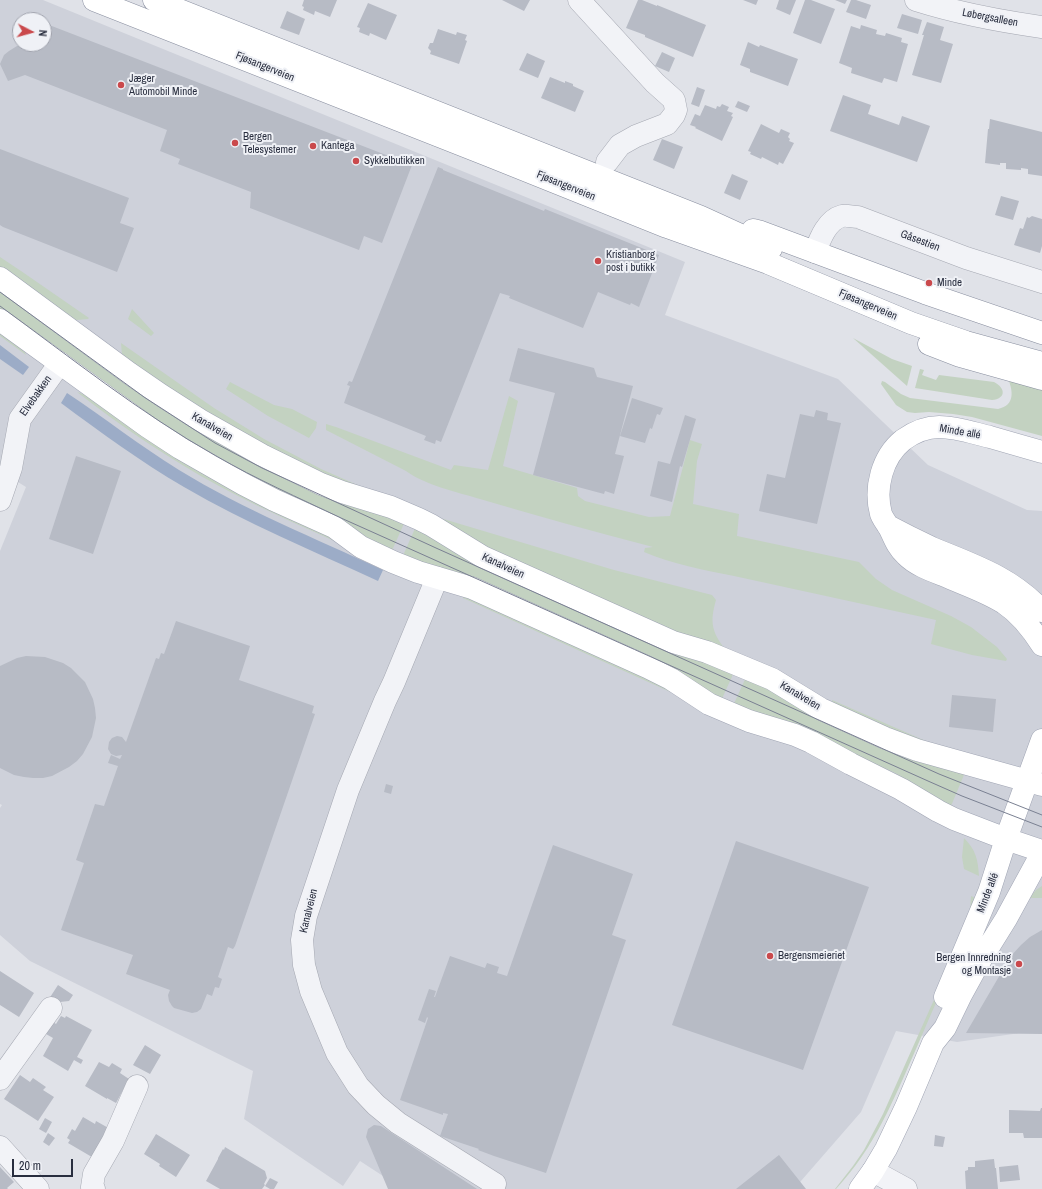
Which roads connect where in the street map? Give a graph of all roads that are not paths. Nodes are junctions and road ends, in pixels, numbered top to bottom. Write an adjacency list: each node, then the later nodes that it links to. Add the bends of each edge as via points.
1 (94, 0): 8 (main road, Fjøsangerveien)
2 (154, 0): 7 (main road, Fjøsangerveien)
3 (579, 0): 6 (street, via 655,83 674,100 676,110 666,124 620,145)
4 (916, 0): 5 (street, Løbergsalleen, via 982,18)
5 (1042, 27)
6 (607, 162)
7 (701, 217): 9 (main road, via 761,232); 14 (main road, Fjøsangerveien, via 757,244 916,310)
8 (667, 227): 16 (main road, Fjøsangerveien, via 768,263 911,323 966,342); 17 (main road, via 716,255 755,273 898,333 960,356)
9 (815, 252): 11 (street, Gåsestien, via 826,228 843,215 858,217 966,258); 13 (main road)
10 (0, 278): 25 (main road, Kanalveien, via 180,408 262,455 321,484 419,519 483,557 673,642 707,652 772,679 821,709 885,738 917,750)
11 (1042, 282)
12 (0, 320): 15 (main road)
13 (1042, 333)
14 (1042, 348)
15 (60, 363): 19 (street, Elvebakken, via 20,419 11,468); 21 (main road, via 148,427 211,466 268,497 334,527 372,552)
16 (1042, 363)
17 (1042, 379)
18 (1042, 452): 20 (main road, Minde allé, via 954,428 939,427 912,433 892,452 884,465 879,483 878,498 882,516)
19 (0, 500)
20 (888, 526): 22 (main road, via 914,540 991,572 1031,599); 23 (main road, Minde allé, via 896,544 906,556 923,567 1004,603 1022,618)
21 (437, 578): 26 (main road, via 472,588 647,667 709,704 811,742 938,811); 34 (street, Kanalveien, via 348,790 306,916 302,940 304,964 337,1053 358,1086 398,1123)
22 (1042, 611)
23 (1042, 645)
24 (1042, 740): 25 (main road, Minde allé)
25 (1034, 783): 26 (main road, Minde allé)
26 (1006, 839): 27 (main road); 29 (main road, Minde allé, via 989,892 934,1023)
27 (1042, 852): 29 (main road, Minde allé, via 945,1028)
28 (51, 1008): 30 (street)
29 (933, 1044): 33 (main road, Minde allé, via 893,1135)
30 (0, 1079)
31 (137, 1086): 36 (street, via 113,1141 94,1174)
32 (0, 1147): 35 (street)
33 (873, 1171): 37 (main road, Minde allé); 38 (street)
34 (495, 1184)
35 (38, 1189)
36 (94, 1189)
37 (860, 1189)
38 (906, 1189)

